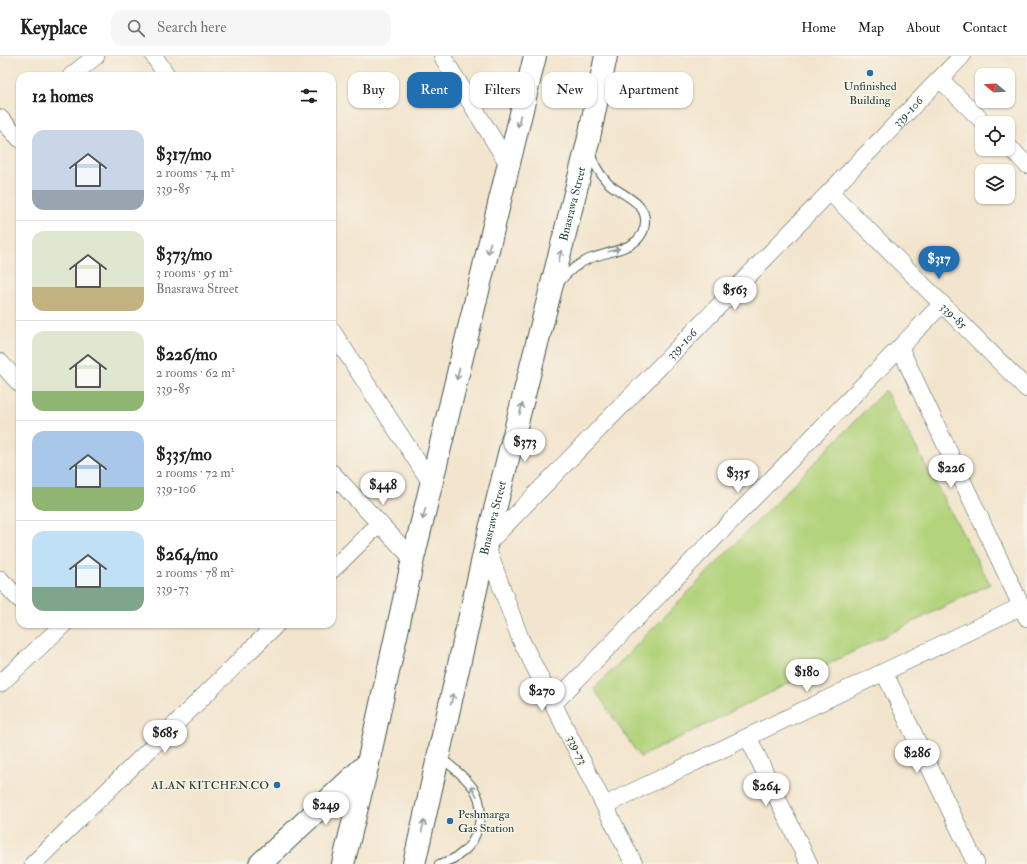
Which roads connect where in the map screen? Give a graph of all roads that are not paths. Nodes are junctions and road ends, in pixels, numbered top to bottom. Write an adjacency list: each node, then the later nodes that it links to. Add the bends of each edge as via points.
1 (96, 56): 7 (street)
2 (154, 56): 8 (street)
3 (442, 56): 15 (street)
4 (535, 56): 15 (main road, one-way to 15)
5 (606, 56): 13 (main road, Bnasrawa Street)
6 (962, 56): 9 (street, 339-106)
7 (76, 72)
8 (164, 72)
9 (940, 79): 10 (street); 17 (street, 339-106)
10 (977, 116)
11 (9, 120): 12 (street)
12 (16, 132)
13 (588, 142): 18 (main road, Bnasrawa Street, one-way to 13); 18 (lane, one-way to 13, via 576,266 600,254 632,245 640,239 644,230 646,220 643,210 600,173 590,153)
14 (1015, 153): 16 (street)
15 (509, 165): 26 (main road, one-way to 26)
16 (1027, 165)
17 (830, 192): 19 (street, 339-85); 28 (street, 339-106)
18 (550, 295): 28 (main road, Bnasrawa Street, one-way to 18)
19 (942, 304): 21 (street); 24 (street, 339-85)
20 (336, 337): 26 (street)
21 (900, 348): 33 (street); 38 (street)
22 (0, 362): 23 (street)
23 (16, 380)
24 (1027, 389)
25 (336, 477): 27 (street)
26 (432, 484): 29 (main road, one-way to 29)
27 (379, 524): 29 (street); 30 (street)
28 (486, 545): 38 (street, 339-73, via 520,638); 40 (main road, Bnasrawa Street, one-way to 28)
29 (413, 559): 41 (main road)
30 (336, 566)
31 (0, 579): 32 (street)
32 (16, 596)
33 (1024, 612): 36 (street)
34 (53, 628): 37 (street)
35 (273, 628): 43 (street)
36 (884, 672): 39 (street); 50 (street)
37 (0, 684)
38 (554, 703): 42 (street, 339-73)
39 (748, 737): 42 (street); 49 (street)
40 (439, 756): 46 (main road, Bnasrawa Street, one-way to 40); 47 (lane, one-way to 40, via 460,855 472,842 480,826 480,807 475,790)
41 (368, 763): 44 (main road); 45 (main road)
42 (604, 805): 48 (street, 339-73)
43 (33, 864)
44 (260, 864)
45 (343, 864)
46 (414, 864)
47 (439, 864)
48 (634, 864)
49 (809, 864)
50 (976, 864)

